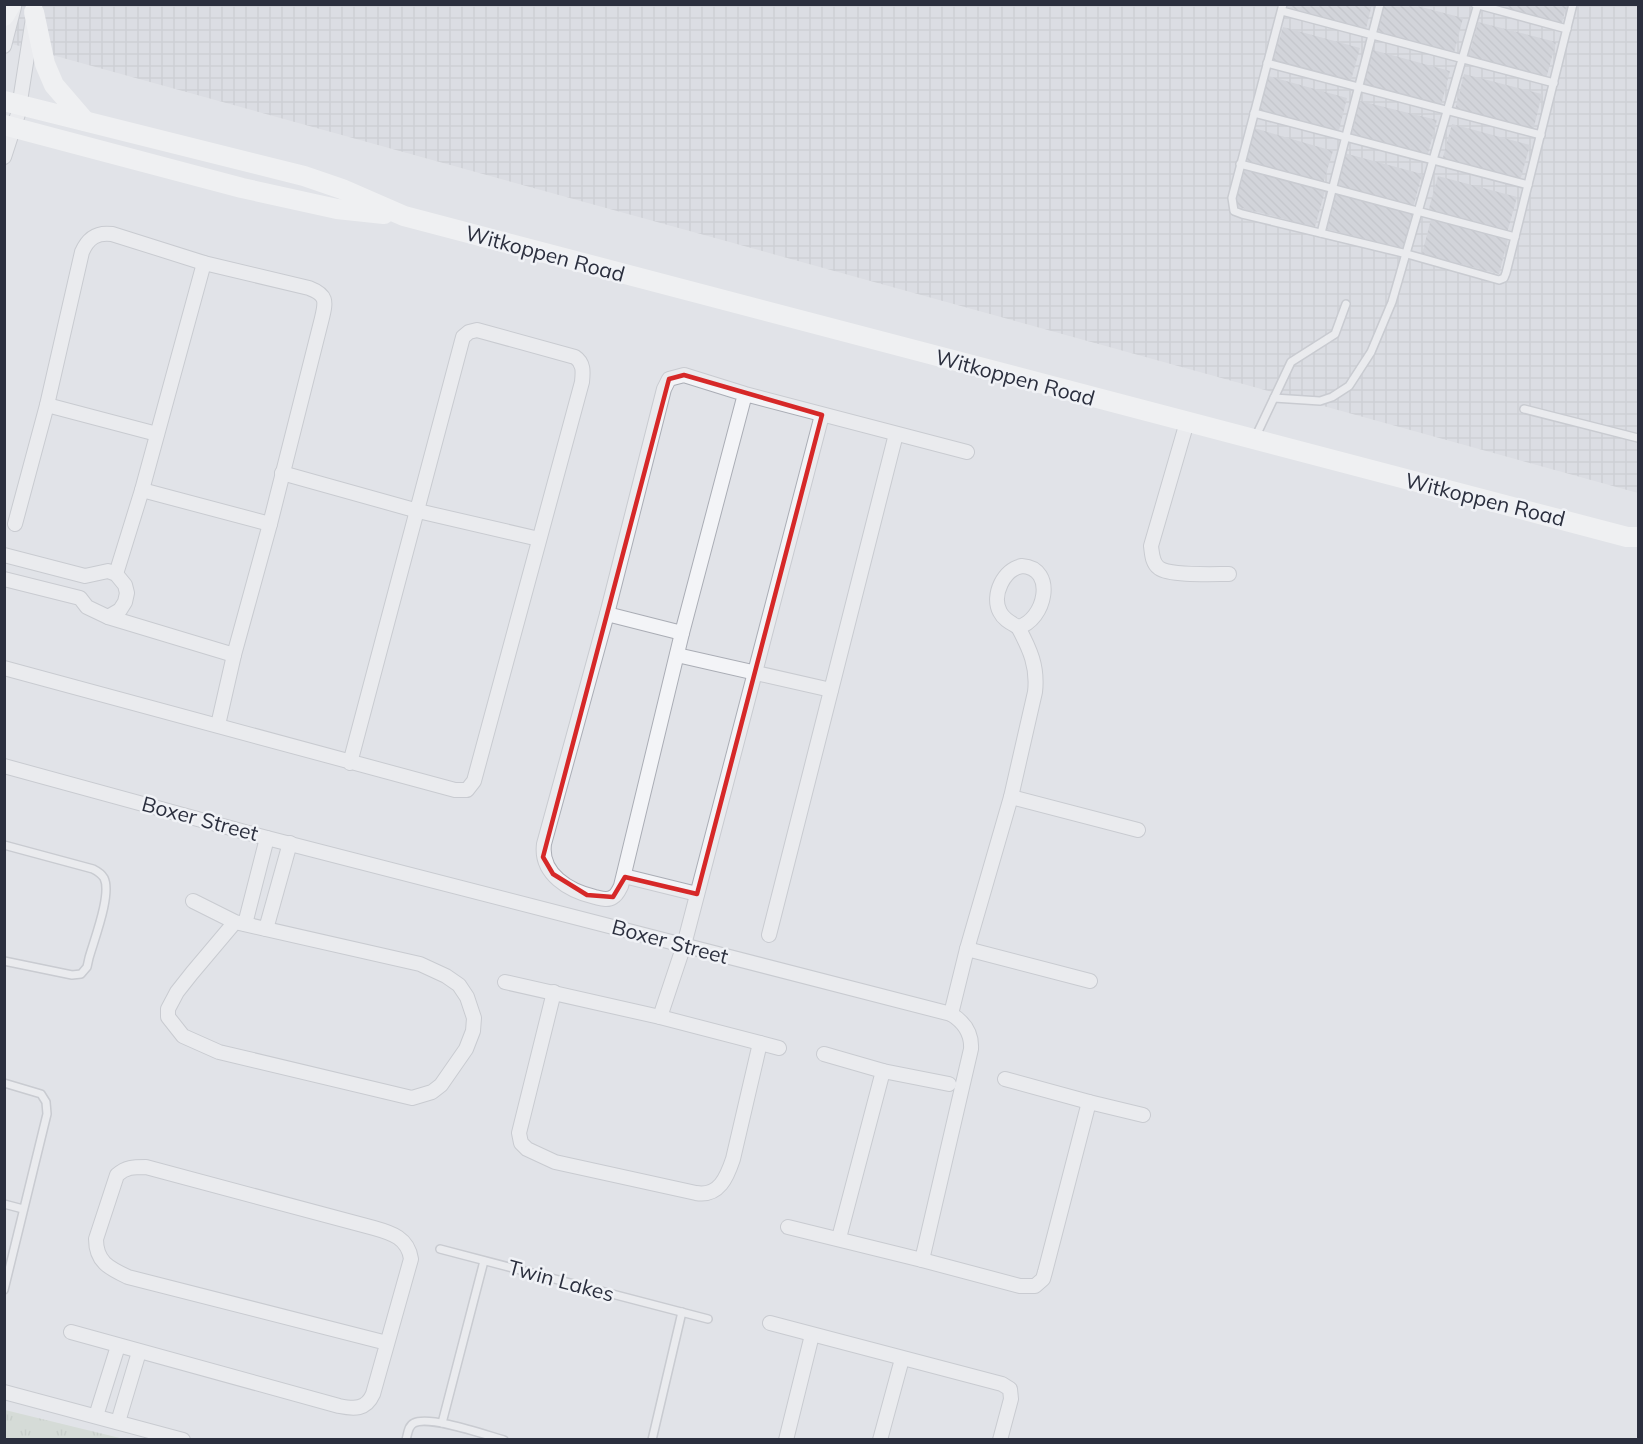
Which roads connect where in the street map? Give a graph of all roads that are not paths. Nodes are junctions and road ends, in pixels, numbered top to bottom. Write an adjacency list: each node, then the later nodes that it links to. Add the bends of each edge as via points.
1 (13, 4): 7 (main road); 10 (street)
2 (1380, 4): 9 (lane)
3 (1573, 4): 8 (lane)
4 (1477, 5): 8 (lane); 11 (lane)
5 (35, 8): 15 (street); 18 (main road, via 45,64 54,85)
6 (1282, 8): 9 (lane); 12 (lane)
7 (4, 16)
8 (1567, 29): 13 (lane)
9 (1372, 34): 11 (lane); 14 (lane)
10 (4, 46)
11 (1463, 60): 13 (lane); 16 (lane)
12 (1268, 63): 14 (lane); 17 (lane)
13 (1554, 83): 20 (lane)
14 (1359, 87): 16 (lane); 21 (lane)
15 (11, 102): 18 (main road, Witkoppen Road); 19 (street, via 18,114)
16 (1448, 110): 20 (lane); 23 (lane)
17 (1254, 113): 21 (lane); 24 (lane)
18 (86, 121): 28 (main road, Witkoppen Road, via 304,176)
19 (9, 127): 22 (street); 28 (main road, Witkoppen Road, via 337,209)
20 (1541, 135): 25 (lane)
21 (1345, 138): 23 (lane); 26 (lane)
22 (4, 157)
23 (1434, 161): 25 (lane); 27 (lane)
24 (1240, 164): 26 (lane); 29 (lane, via 1232,198 1234,211)
25 (1528, 185): 30 (lane)
26 (1332, 189): 27 (lane); 29 (lane)
27 (1420, 212): 30 (lane); 31 (lane)
28 (404, 216): 39 (main road, Witkoppen Road)
29 (1321, 233): 31 (lane)
30 (1515, 237): 31 (lane, via 1506,273 1499,280)
31 (1407, 254): 35 (lane, via 1382,329 1349,386 1320,401)
32 (204, 262): 36 (street, via 112,234 99,234 87,242); 40 (street); 45 (street, via 309,288 323,296 322,318)
33 (1346, 304): 35 (lane, via 1335,334 1291,362)
34 (745, 394): 38 (street); 56 (street, via 684,375 669,379); 59 (street)
35 (1274, 398): 43 (lane)
36 (47, 405): 40 (street); 48 (street)
37 (1524, 409): 42 (lane)
38 (822, 415): 41 (street); 63 (street)
39 (1187, 423): 43 (main road, Witkoppen Road); 54 (street, via 1151,546 1152,556 1158,567 1169,572)
40 (157, 434): 46 (street)
41 (896, 434): 44 (street); 64 (street)
42 (1638, 438)
43 (1254, 440): 51 (main road, Witkoppen Road)
44 (967, 452)
45 (282, 473): 47 (street); 49 (street)
46 (142, 490): 49 (street); 53 (street)
47 (418, 511): 50 (street); 50 (street, via 461,341 469,332 482,331 576,357 581,363 582,382); 66 (street)
48 (15, 524)
49 (270, 524): 60 (street)
50 (539, 539): 66 (street, via 470,788 455,790)
51 (1634, 540)
52 (9, 556): 53 (street, via 85,576 108,571); 55 (street)
53 (116, 574): 57 (street, via 127,593 120,610)
54 (1229, 574)
55 (6, 579): 57 (street, via 80,598 87,607)
56 (608, 614): 59 (street); 73 (street, via 543,853 553,874 565,886 587,895 614,897)
57 (108, 617): 60 (street)
58 (1018, 627): 68 (street, via 1035,663 1036,678)
59 (682, 633): 61 (street)
60 (234, 655): 65 (street)
61 (677, 655): 63 (street); 73 (street)
62 (4, 668): 65 (street)
63 (755, 673): 64 (street); 74 (street)
64 (831, 690): 78 (street)
65 (218, 725): 66 (street)
66 (350, 763)
67 (4, 766): 70 (street, Boxer Street)
68 (1011, 797): 69 (street); 80 (street)
69 (1138, 830)
70 (267, 838): 71 (street, Boxer Street); 76 (street)
71 (290, 843): 77 (street); 79 (street, Boxer Street)
72 (4, 844): 81 (lane, via 93,869 104,877 106,895 87,967 81,974)
73 (624, 876): 74 (street)
74 (697, 894): 79 (street)
75 (193, 901): 76 (street)
76 (240, 923): 77 (street); 77 (street, via 192,973 168,1008 168,1017 183,1036 219,1052 412,1098 441,1085 466,1050 473,1030 472,1008 459,985 420,964)
77 (266, 929)
78 (769, 935)
79 (684, 945): 85 (street, Boxer Street); 86 (street)
80 (967, 949): 82 (street); 85 (street)
81 (4, 961)
82 (1090, 981)
83 (505, 982): 84 (street)
84 (554, 992): 86 (street); 87 (street, via 519,1133 527,1149 555,1162 702,1194 717,1189 728,1175 733,1159)
85 (951, 1014): 101 (street, via 971,1036 971,1049)
86 (660, 1017): 87 (street)
87 (760, 1043): 88 (street)
88 (780, 1048)
89 (824, 1054): 90 (street)
90 (883, 1071): 93 (street); 99 (street)
91 (1005, 1079): 94 (street)
92 (4, 1083): 97 (lane, via 41,1094 47,1109)
93 (949, 1084)
94 (1089, 1102): 95 (street); 101 (street, via 1040,1283 1020,1286)
95 (1143, 1115)
96 (4, 1204): 97 (lane)
97 (23, 1209): 103 (lane)
98 (788, 1227): 99 (street)
99 (839, 1238): 101 (street)
100 (440, 1249): 102 (lane, Twin Lakes)
101 (922, 1260)
102 (484, 1261): 104 (lane, Twin Lakes); 116 (lane)
103 (4, 1290)
104 (682, 1312): 105 (lane, Twin Lakes); 120 (lane)
105 (708, 1319)
106 (770, 1323): 108 (street)
107 (71, 1332): 110 (street)
108 (812, 1335): 112 (street); 121 (street)
109 (387, 1343): 109 (street, via 411,1259 404,1241 395,1234 146,1167 132,1166 117,1175 96,1239 100,1259 113,1270); 111 (street, via 371,1399 359,1408)
110 (118, 1346): 111 (street); 114 (street)
111 (139, 1352): 115 (street)
112 (902, 1359): 122 (street); 123 (street, via 1007,1386 1011,1399)
113 (4, 1392): 114 (street)
114 (96, 1416): 115 (street)
115 (118, 1422): 117 (street)
116 (442, 1424): 118 (lane, via 431,1420 415,1422); 119 (lane)
117 (183, 1440)
118 (406, 1440)
119 (504, 1440)
120 (652, 1440)
121 (786, 1440)
122 (880, 1440)
123 (1000, 1440)

